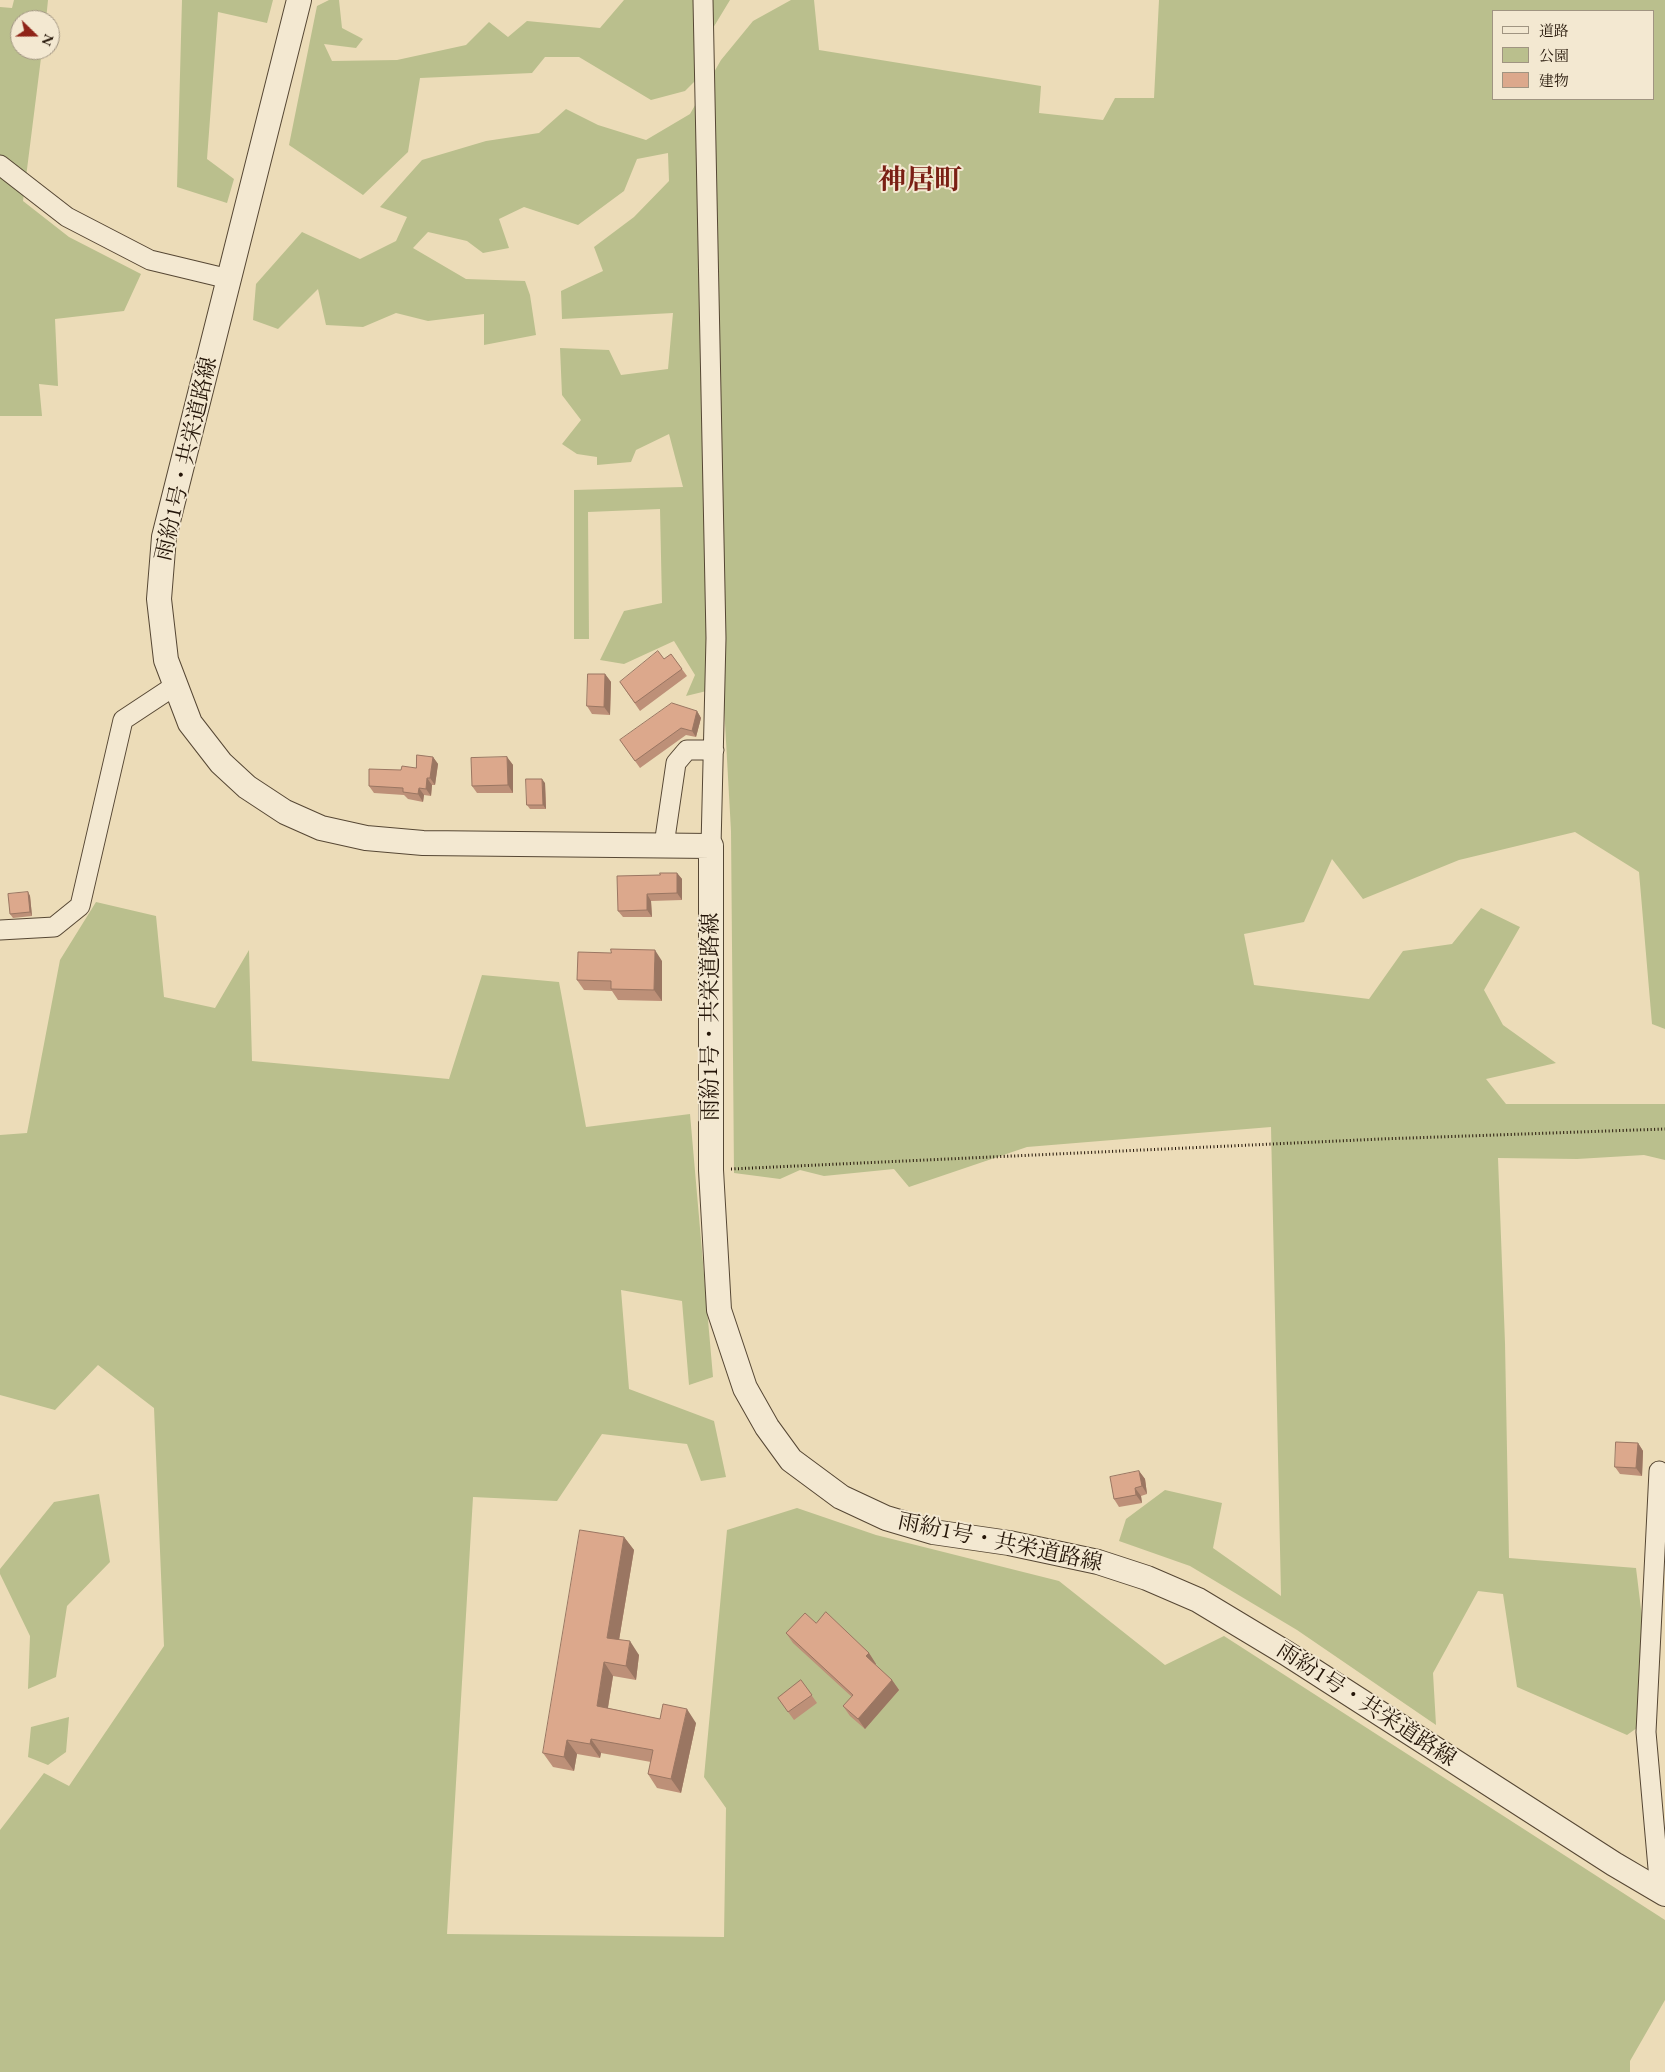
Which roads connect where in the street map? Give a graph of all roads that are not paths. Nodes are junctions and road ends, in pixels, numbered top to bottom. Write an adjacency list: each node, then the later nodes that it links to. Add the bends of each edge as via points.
1 (299, 0): 4 (street, 雨紛1号・共栄道路線)
2 (703, 0): 6 (street, via 716,638)
3 (0, 165): 4 (street, via 67,218 150,260)
4 (229, 279): 5 (street, 雨紛1号・共栄道路線, via 164,538 159,598 166,660)
5 (176, 685): 7 (street, 雨紛1号・共栄道路線, via 190,723 221,763 247,787 285,812 321,828 366,838 423,843); 9 (street, via 123,720 80,906 54,927)
6 (714, 750): 7 (street, via 687,750 676,763); 8 (street)
7 (664, 845): 8 (street, 雨紛1号・共栄道路線)
8 (711, 846): 11 (street, 雨紛1号・共栄道路線, via 711,1170 719,1310 746,1388 767,1427 791,1460 841,1497 886,1518 934,1532 1009,1543 1098,1562 1198,1600)
9 (0, 930)
10 (1659, 1471): 11 (street, via 1646,1732)
11 (1662, 1893)

